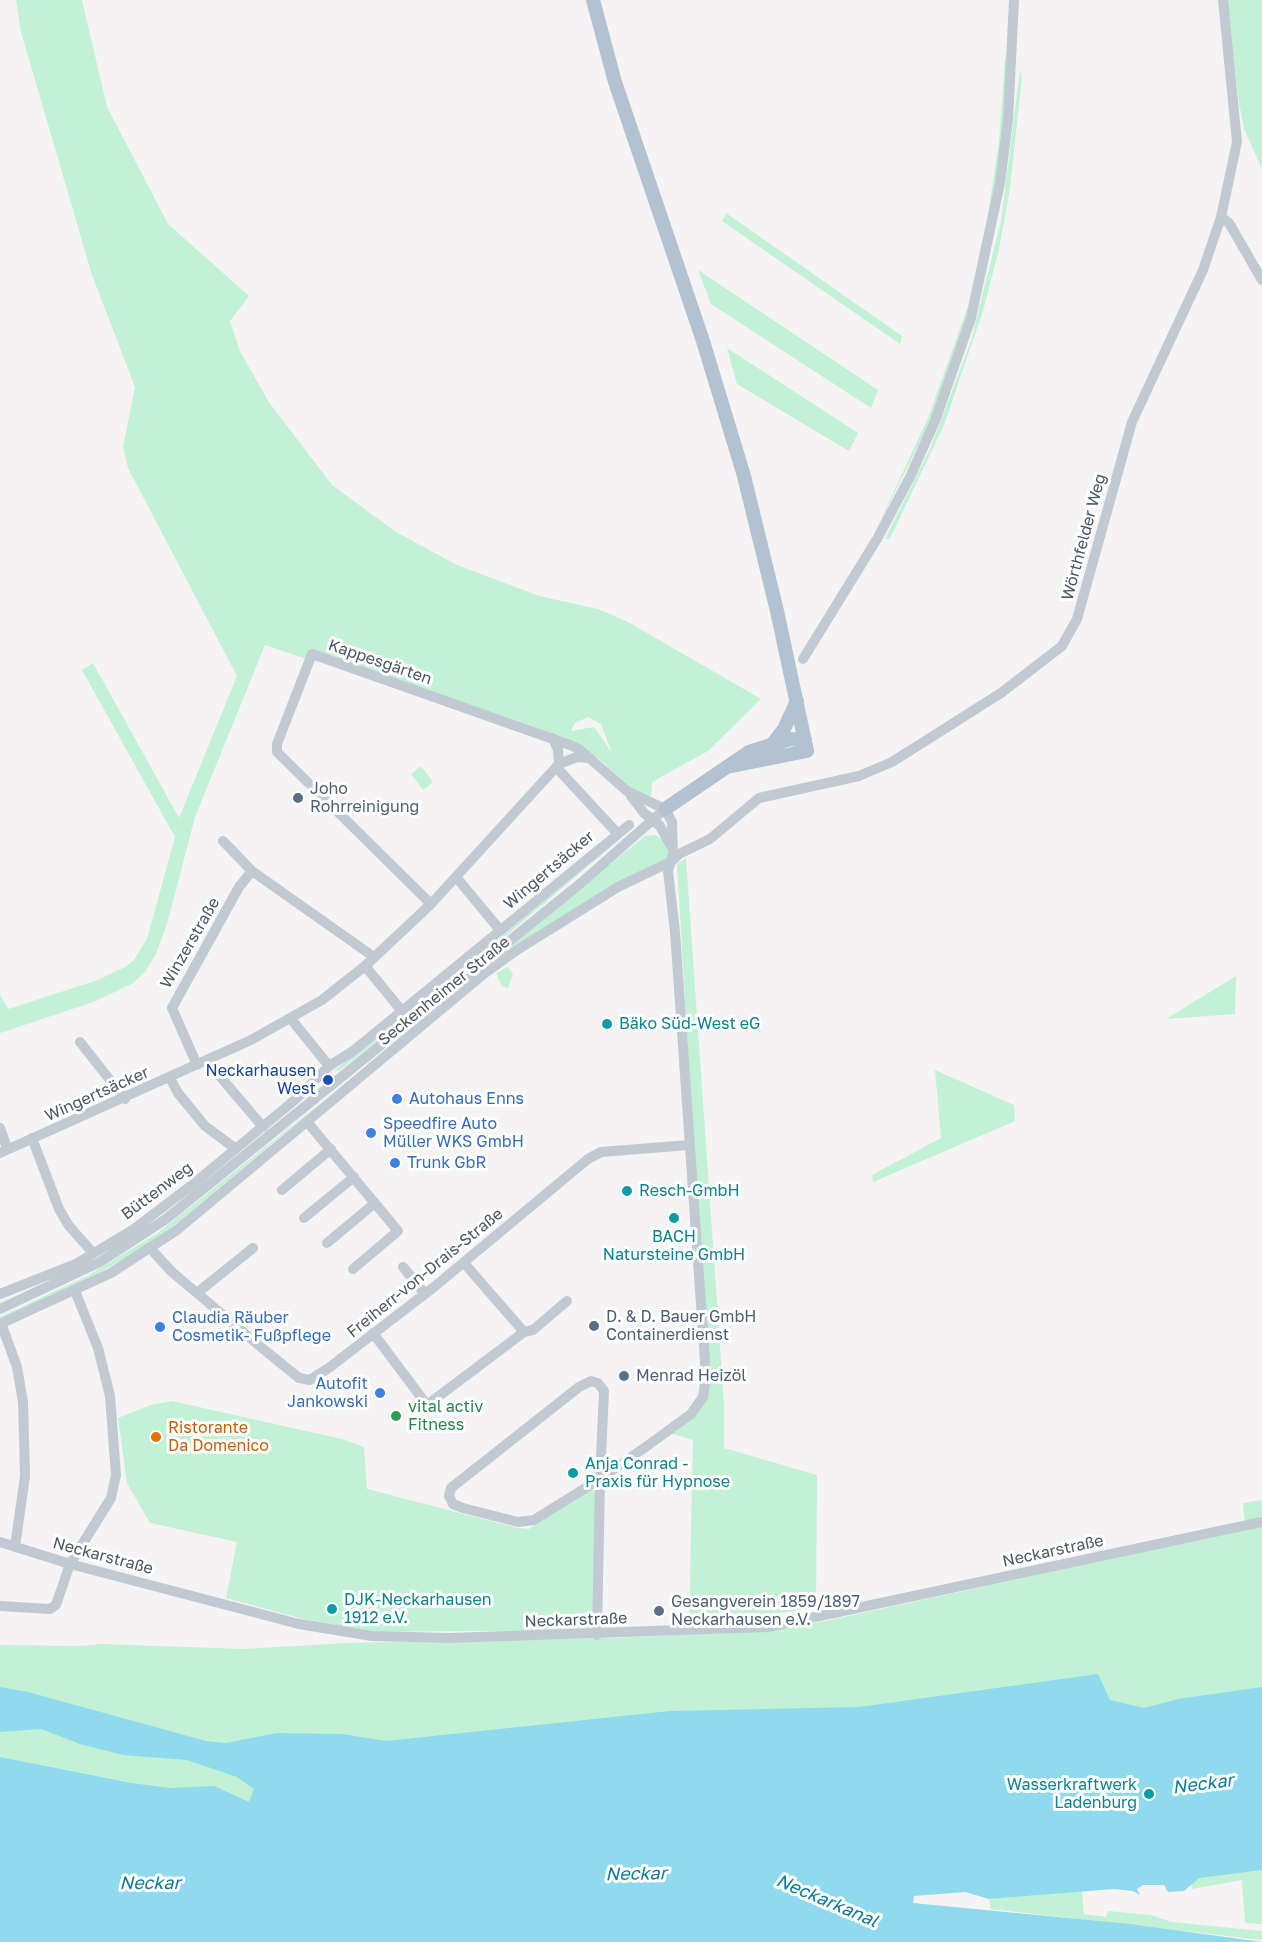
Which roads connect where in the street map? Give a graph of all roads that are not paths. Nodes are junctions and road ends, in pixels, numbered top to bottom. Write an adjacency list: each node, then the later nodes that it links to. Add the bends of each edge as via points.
1 (593, 0): 7 (main road, via 615,82 703,341 744,476)
2 (1014, 0): 6 (street, via 1009,110 1000,183 971,318 935,421 910,477)
3 (1223, 0): 4 (street, Wörthfelder Weg, via 1237,142)
4 (1221, 217): 5 (street, via 1229,223); 21 (street, Wörthfelder Weg, via 1203,270 1132,422 1077,619 1067,638 1050,657 1001,693 892,762 843,780 777,792 750,802 720,832)
5 (1262, 280)
6 (803, 659)
7 (797, 701): 9 (main road); 10 (main road)
8 (553, 738): 11 (street, Kappesgärten, via 579,749); 12 (street, Wingertsäcker, via 558,750); 24 (street, Kappesgärten, via 312,654 277,752)
9 (774, 742): 10 (main road, via 790,739); 13 (main road)
10 (806, 746): 13 (main road)
11 (589, 758): 12 (street, via 577,757); 14 (street, Kappesgärten)
12 (557, 765): 18 (street, Wingertsäcker); 23 (street, Wingertsäcker)
13 (727, 767): 15 (main road)
14 (627, 791): 15 (street, Kappesgärten); 16 (street, Kappesgärten)
15 (665, 809): 16 (street); 20 (street, via 672,822)
16 (652, 820): 20 (street, Kappesgärten); 59 (street, via 581,883 166,1219 100,1262)
17 (629, 825): 18 (street, Wingertsäcker)
18 (617, 833): 25 (street, Wingertsäcker)
19 (223, 841): 22 (street)
20 (672, 847): 21 (street)
21 (672, 861): 35 (street, Seckenheimer Straße, via 618,887 485,973); 39 (street, via 668,871)
22 (252, 872): 26 (street); 31 (street, Winzerstraße, via 239,887 172,1008)
23 (456, 877): 24 (street, Wingertsäcker); 25 (street, Wingertsäcker)
24 (431, 904): 26 (street, Wingertsäcker)
25 (500, 930): 28 (street, Wingertsäcker)
26 (374, 957): 27 (street, Wingertsäcker)
27 (365, 966): 28 (street); 29 (street, Wingertsäcker)
28 (402, 1011): 32 (street, Wingertsäcker, via 353,1052)
29 (291, 1019): 31 (street, Wingertsäcker); 32 (street)
30 (80, 1042): 34 (street)
31 (202, 1063): 33 (street, Wingertsäcker); 36 (street)
32 (329, 1066): 36 (street, Wingertsäcker)
33 (170, 1078): 34 (street, Wingertsäcker); 40 (street, via 205,1126)
34 (125, 1099): 38 (street, Wingertsäcker)
35 (308, 1123): 41 (street); 48 (street, Seckenheimer Straße, via 206,1208)
36 (263, 1126): 40 (street, Büttenweg)
37 (0, 1128): 42 (street)
38 (32, 1138): 42 (street, Wingertsäcker); 50 (street, via 59,1209)
39 (689, 1145): 51 (street, Freiherr-von-Drais-Straße, via 601,1152); 63 (street, via 706,1376 703,1397 691,1413)
40 (236, 1149): 50 (street, Büttenweg, via 134,1228)
41 (331, 1149): 43 (street); 44 (street)
42 (3, 1151)
43 (354, 1177): 45 (street); 46 (street)
44 (282, 1190)
45 (375, 1203): 47 (street); 53 (street, via 398,1231)
46 (304, 1218)
47 (327, 1243)
48 (150, 1248): 54 (street, Seckenheimer Straße); 55 (street, Freiherr-von-Drais-Straße)
49 (253, 1248): 55 (street)
50 (93, 1253): 56 (street, Büttenweg, via 76,1264)
51 (464, 1263): 57 (street, Freiherr-von-Drais-Straße); 61 (street)
52 (404, 1267): 57 (street)
53 (353, 1269)
54 (75, 1291): 60 (street, Seckenheimer Straße); 67 (street, via 105,1375 116,1475 105,1511)
55 (197, 1293): 62 (street, Freiherr-von-Drais-Straße, via 304,1380 314,1378)
56 (0, 1294)
57 (425, 1294): 62 (street, Freiherr-von-Drais-Straße)
58 (567, 1301): 61 (street, via 532,1330)
59 (0, 1308)
60 (0, 1323): 66 (street, via 17,1367 23,1402 25,1476)
61 (524, 1332): 62 (street, via 427,1405)
62 (373, 1333)
63 (600, 1479): 63 (street, via 604,1391 591,1381 451,1488 449,1496 453,1504 463,1508 527,1522); 69 (street)
64 (1262, 1522): 69 (street, Neckarstraße, via 768,1627)
65 (0, 1542): 66 (street, Neckarstraße)
66 (15, 1546): 67 (street, Neckarstraße)
67 (70, 1564): 68 (street, via 56,1605 50,1609); 69 (street, Neckarstraße, via 346,1634 392,1638)
68 (0, 1606)
69 (597, 1635)

